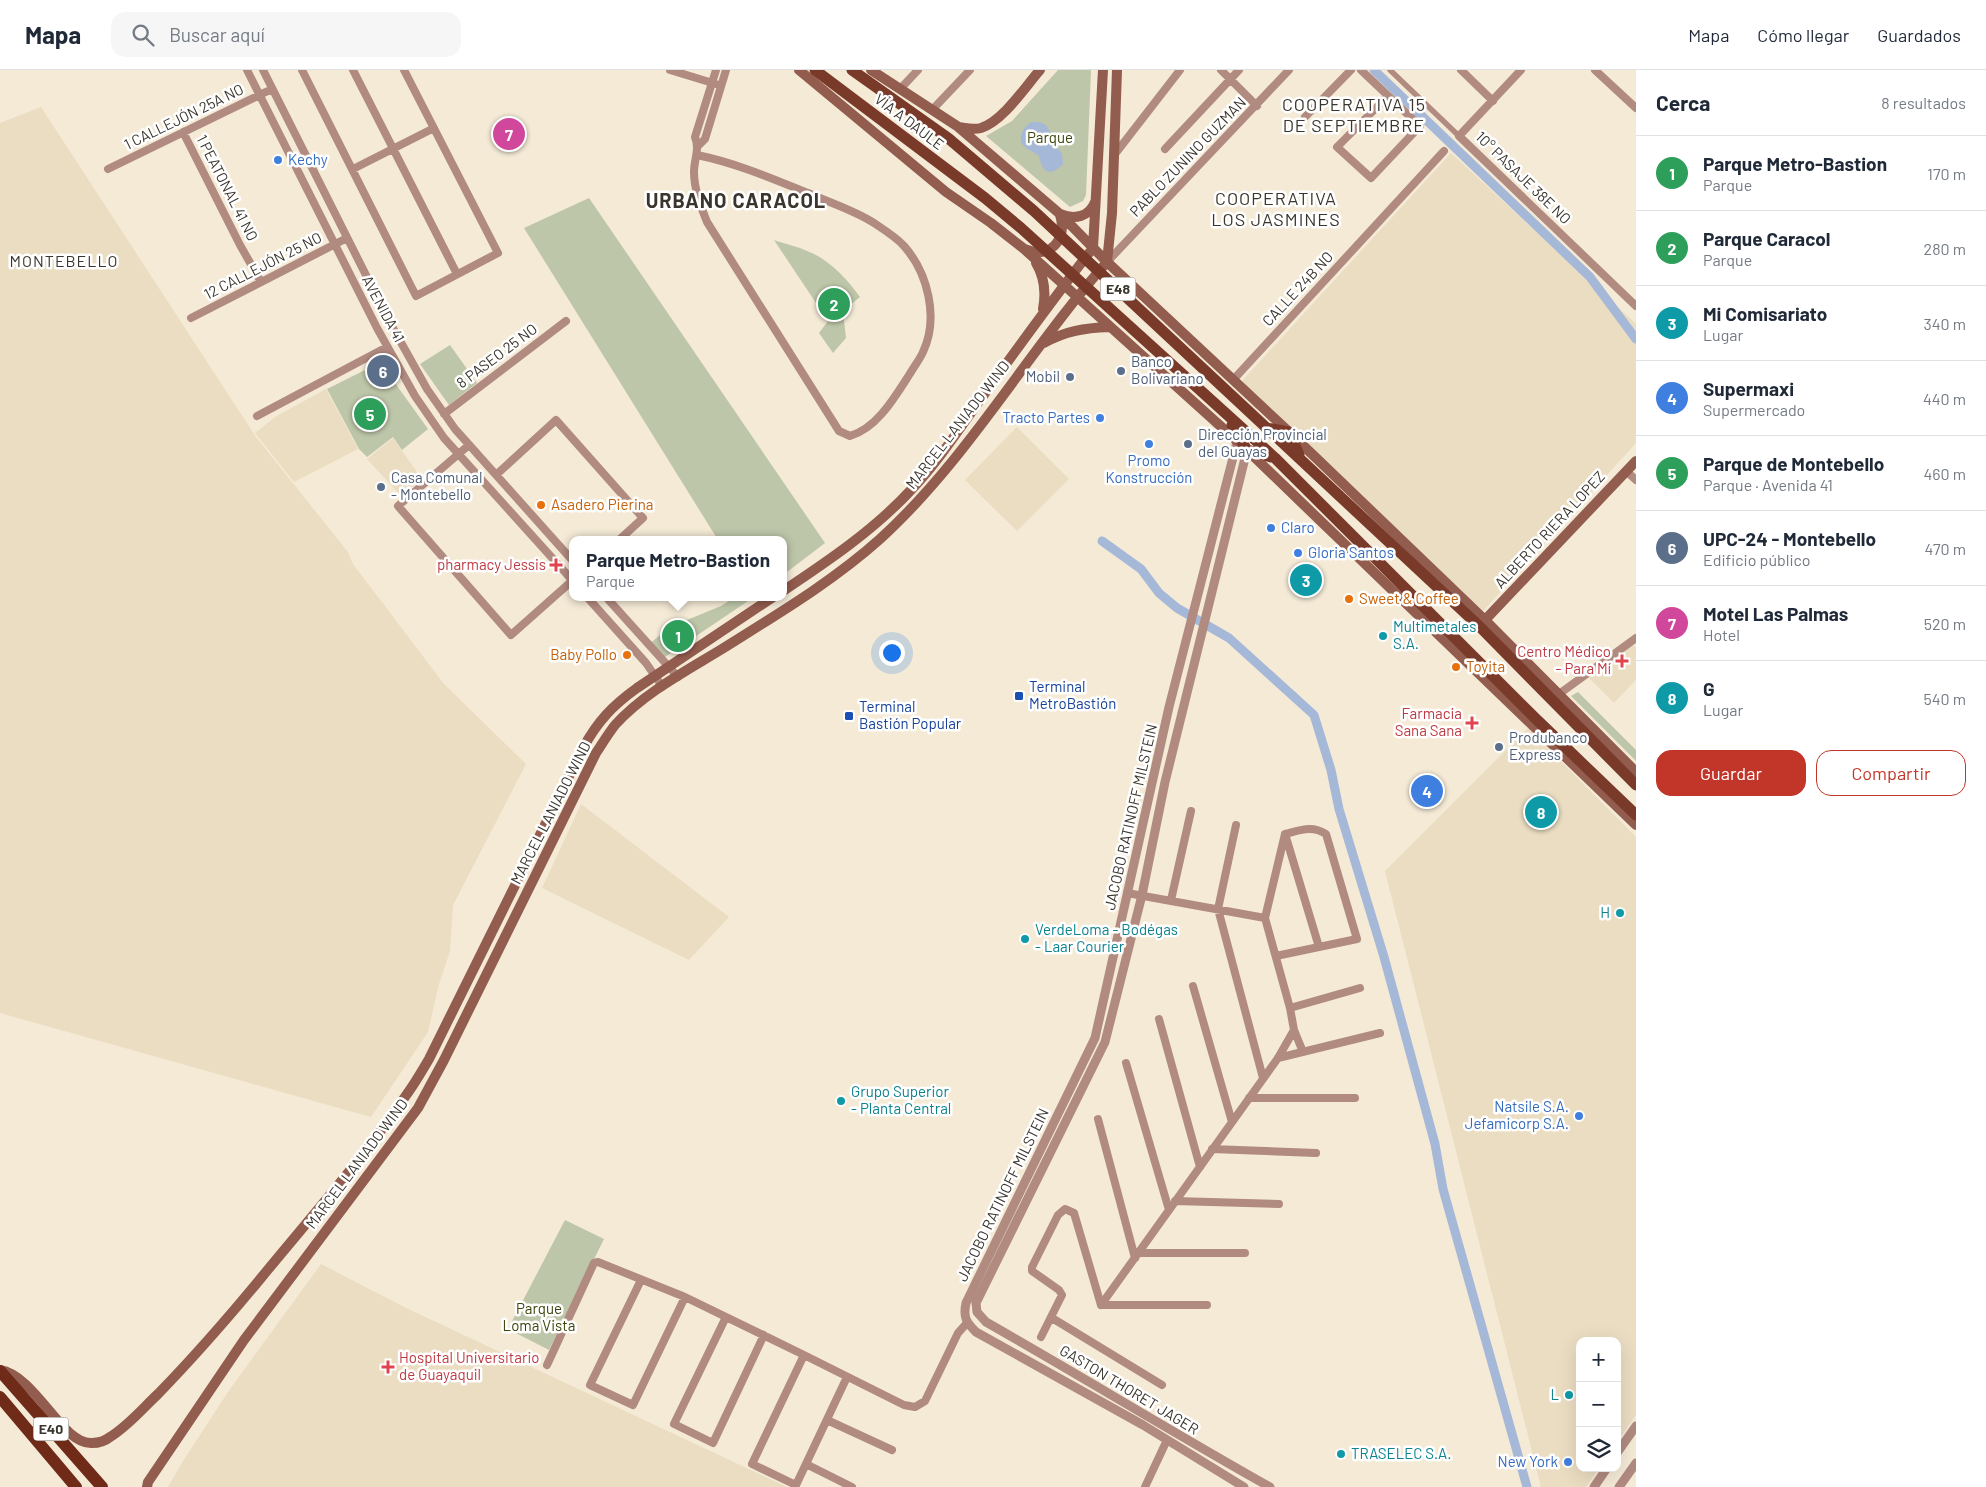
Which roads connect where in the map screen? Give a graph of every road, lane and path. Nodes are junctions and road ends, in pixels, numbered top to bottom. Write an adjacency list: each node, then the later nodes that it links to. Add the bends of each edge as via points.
1 (247, 70): 33 (street, AVENIDA 41)
2 (263, 70): 32 (street, AVENIDA 41)
3 (302, 70): 51 (street)
4 (353, 70): 45 (street)
5 (404, 70): 41 (street)
6 (670, 70): 29 (street)
7 (716, 70): 29 (street)
8 (726, 70): 30 (street)
9 (799, 70): 58 (main road, VÍA A DAULE / E48, via 946,192)
10 (816, 70): 75 (main road, VÍA A DAULE / E48, via 1022,228)
11 (852, 70): 77 (main road, VÍA A DAULE / E48, via 948,138 998,179)
12 (871, 70): 31 (main road, VÍA A DAULE / E48)
13 (918, 70): 31 (street)
14 (970, 70): 38 (street)
15 (1040, 70): 40 (main road, via 1000,116 989,124 969,129)
16 (1103, 70): 54 (main road)
17 (1180, 70): 48 (street)
18 (1221, 70): 28 (street)
19 (1239, 70): 28 (street)
20 (1290, 70): 36 (street, PABLO ZUNINO GUZMAN)
21 (1351, 70): 39 (street)
22 (1361, 70): 34 (street)
23 (1390, 70): 43 (street, 10° PASAJE 38E NO)
24 (1460, 70): 35 (street)
25 (1595, 70): 37 (street)
26 (1519, 71): 35 (street)
27 (1119, 72): 48 (main road)
28 (1230, 79): 36 (street); 46 (street)
29 (712, 83): 30 (street); 44 (street, via 695,137)
30 (721, 86): 44 (street, via 706,139)
31 (901, 88): 38 (main road, VÍA A DAULE / E48)
32 (272, 90): 33 (street, 1 CALLEJÓN 25A NO); 52 (street, AVENIDA 41)
33 (260, 95): 42 (street, 1 CALLEJÓN 25A NO); 53 (street, AVENIDA 41)
34 (1388, 96): 34 (street, via 1337,146 1371,178 1420,126)
35 (1493, 100): 43 (street)
36 (1257, 106): 61 (street, PABLO ZUNINO GUZMAN)
37 (1636, 108)
38 (932, 110): 40 (main road, VÍA A DAULE / E48)
39 (1306, 117)
40 (957, 126): 55 (main road, E48)
41 (434, 128): 45 (street); 62 (street, via 498,253)
42 (183, 132): 50 (street, 1 CALLEJÓN 25A NO); 63 (street, 1 PEATONAL 41 NO)
43 (1459, 136): 66 (street, 10° PASAJE 38E NO)
44 (698, 146): 49 (street)
45 (393, 148): 51 (street); 62 (street)
46 (1165, 149)
47 (1444, 151): 73 (street, CALLE 24B NO)
48 (1115, 154): 61 (main road)
49 (697, 155): 49 (street, via 694,172 698,199 707,222 839,431 850,436 860,433 876,421 924,352 930,323 929,296 920,269 903,245 875,224 759,173)
50 (108, 169)
51 (353, 169): 62 (street, via 416,296)
52 (321, 187): 53 (street); 56 (street, AVENIDA 41)
53 (309, 194): 57 (street, AVENIDA 41)
54 (1096, 198): 55 (main road, via 1087,214 1078,217); 59 (main road)
55 (1060, 214): 58 (main road, via 1062,233 1051,249 1032,252); 59 (main road, E48)
56 (347, 238): 57 (street, 12 CALLEJÓN 25 NO); 74 (street, AVENIDA 41, via 389,322)
57 (335, 245): 63 (street, 12 CALLEJÓN 25 NO); 72 (street, AVENIDA 41)
58 (1023, 248): 60 (main road, E48)
59 (1093, 248): 61 (main road, E48); 64 (main road, MARCEL LANIADO WIND)
60 (1033, 258): 64 (main road, E48); 67 (main road, via 1044,284)
61 (1107, 262): 65 (main road, MARCEL LANIADO WIND); 73 (main road, E48)
62 (457, 274)
63 (262, 282): 68 (street, 12 CALLEJÓN 25 NO)
64 (1064, 285): 65 (main road, E48); 67 (main road, MARCEL LANIADO WIND)
65 (1077, 296): 70 (main road, E48); 71 (main road, MARCEL LANIADO WIND)
66 (1636, 306)
67 (1043, 311): 93 (main road, MARCEL LANIADO WIND, via 941,455 911,490 870,528)
68 (191, 318)
69 (566, 321): 74 (street, 8 PASEO 25 NO)
70 (1109, 327): 71 (main road, via 1073,330); 79 (main road, E48)
71 (1038, 346): 101 (main road, MARCEL LANIADO WIND, via 946,469 880,539 835,576)
72 (387, 347): 76 (street); 82 (street, AVENIDA 41, via 415,396)
73 (1233, 380): 78 (main road, E48)
74 (444, 414): 80 (street, AVENIDA 41)
75 (1225, 414): 81 (main road); 83 (main road, E48)
76 (257, 416)
77 (1266, 428): 78 (main road); 84 (main road, E48)
78 (1289, 432): 84 (main road); 97 (main road, E48)
79 (1237, 442): 81 (main road, E48); 113 (street, JACOBO RATINOFF MILSTEIN, via 1169,707)
80 (469, 445): 82 (street); 87 (street, AVENIDA 41)
81 (1247, 450): 83 (main road); 109 (main road, E48); 114 (street, JACOBO RATINOFF MILSTEIN, via 1165,782)
82 (458, 454): 91 (street, AVENIDA 41); 92 (street, via 398,506 511,635)
83 (1275, 458): 109 (main road, E48)
84 (1301, 460): 97 (main road, E48)
85 (1636, 461): 86 (main road, ALBERTO RIERA LOPEZ)
86 (1626, 471): 88 (street); 97 (main road, ALBERTO RIERA LOPEZ)
87 (496, 475): 89 (street, via 556,420 644,518); 90 (street, AVENIDA 41)
88 (1636, 480)
89 (624, 536)
90 (569, 557)
91 (569, 577)
92 (569, 584)
93 (787, 588)
94 (591, 601): 100 (street)
95 (610, 601): 99 (street)
96 (767, 601): 99 (main road, MARCEL LANIADO WIND)
97 (1482, 623): 103 (main road, E48); 104 (main road, E48)
98 (1635, 641): 104 (street)
99 (669, 666): 100 (main road, MARCEL LANIADO WIND); 101 (street)
100 (655, 676): 102 (street); 156 (main road, MARCEL LANIADO WIND, via 619,701 590,735 429,1059 407,1094 338,1185 214,1335 144,1407 111,1437 100,1442 90,1443 70,1433 36,1394 16,1376)
101 (678, 676): 102 (main road, MARCEL LANIADO WIND)
102 (662, 686): 172 (main road, MARCEL LANIADO WIND, via 615,725 596,753 418,1108 244,1340 148,1482)
103 (1543, 690): 104 (main road); 105 (main road, E48)
104 (1558, 694): 105 (main road); 106 (main road, E48)
105 (1565, 712): 107 (main road, E48)
106 (1636, 772)
107 (1636, 785)
108 (1191, 811): 115 (street)
109 (1633, 816): 111 (main road, E48)
110 (1236, 825): 116 (street)
111 (1636, 825)
112 (1285, 834): 117 (street); 118 (street); 118 (street, via 1309,828 1326,834 1357,939)
113 (1128, 893): 114 (street); 137 (street, JACOBO RATINOFF MILSTEIN, via 1095,1038)
114 (1142, 895): 115 (street); 138 (street, JACOBO RATINOFF MILSTEIN, via 1105,1042)
115 (1171, 900): 116 (street)
116 (1218, 909): 117 (street); 129 (street)
117 (1265, 918): 119 (street)
118 (1319, 948): 119 (street)
119 (1276, 956): 122 (street)
120 (1193, 986): 133 (street)
121 (1360, 988): 122 (street)
122 (1290, 1008): 124 (street)
123 (1159, 1019): 136 (street)
124 (1294, 1030): 126 (street); 127 (street)
125 (1380, 1033): 126 (street)
126 (1303, 1052): 127 (street)
127 (1278, 1058): 129 (street)
128 (1126, 1063): 141 (street)
129 (1264, 1078): 130 (street)
130 (1249, 1098): 131 (street); 133 (street)
131 (1355, 1098)
132 (1098, 1119): 143 (street)
133 (1232, 1122): 134 (street)
134 (1212, 1149): 135 (street); 136 (street)
135 (1316, 1153)
136 (1200, 1167): 139 (street)
137 (1026, 1179): 138 (street); 151 (street, JACOBO RATINOFF MILSTEIN, via 966,1303 964,1314)
138 (1035, 1183): 148 (street, JACOBO RATINOFF MILSTEIN, via 980,1292)
139 (1176, 1201): 140 (street); 141 (street)
140 (1279, 1204)
141 (1169, 1210): 143 (street)
142 (1245, 1252): 143 (street)
143 (1137, 1255): 146 (street)
144 (641, 1280): 145 (street); 145 (street, via 590,1384 633,1405); 155 (street, via 602,1263 594,1263)
145 (685, 1297): 149 (street)
146 (1101, 1305): 147 (street); 150 (street, via 1074,1213 1065,1209 1058,1215 1032,1266 1032,1271 1059,1290 1062,1296)
147 (1207, 1305)
148 (977, 1312): 158 (street, GASTON THORET JAGER, via 986,1322)
149 (726, 1317): 152 (street); 152 (street, via 674,1424 705,1439 713,1442)
150 (1052, 1318): 153 (street); 159 (street)
151 (967, 1323): 157 (street, via 958,1333 925,1401 915,1407 904,1405); 160 (street, GASTON THORET JAGER, via 976,1332)
152 (764, 1335): 154 (street)
153 (1041, 1337)
154 (804, 1354): 157 (street); 168 (street, via 752,1464 796,1485)
155 (547, 1365)
156 (0, 1370): 171 (highway, E40)
157 (847, 1377): 162 (street)
158 (1095, 1385): 160 (street); 176 (street, GASTON THORET JAGER)
159 (1162, 1386)
160 (1089, 1396): 164 (street, GASTON THORET JAGER)
161 (0, 1397): 170 (highway, E40)
162 (827, 1420): 166 (street); 168 (street)
163 (1636, 1426): 165 (street)
164 (1167, 1440): 174 (street); 175 (street, GASTON THORET JAGER)
165 (1621, 1447)
166 (892, 1450)
167 (1636, 1463): 178 (street)
168 (806, 1464): 173 (street)
169 (1604, 1472): 177 (street)
170 (76, 1487)
171 (102, 1487)
172 (148, 1487)
173 (852, 1487)
174 (1145, 1487)
175 (1244, 1487)
176 (1270, 1487)
177 (1594, 1487)
178 (1619, 1487)

